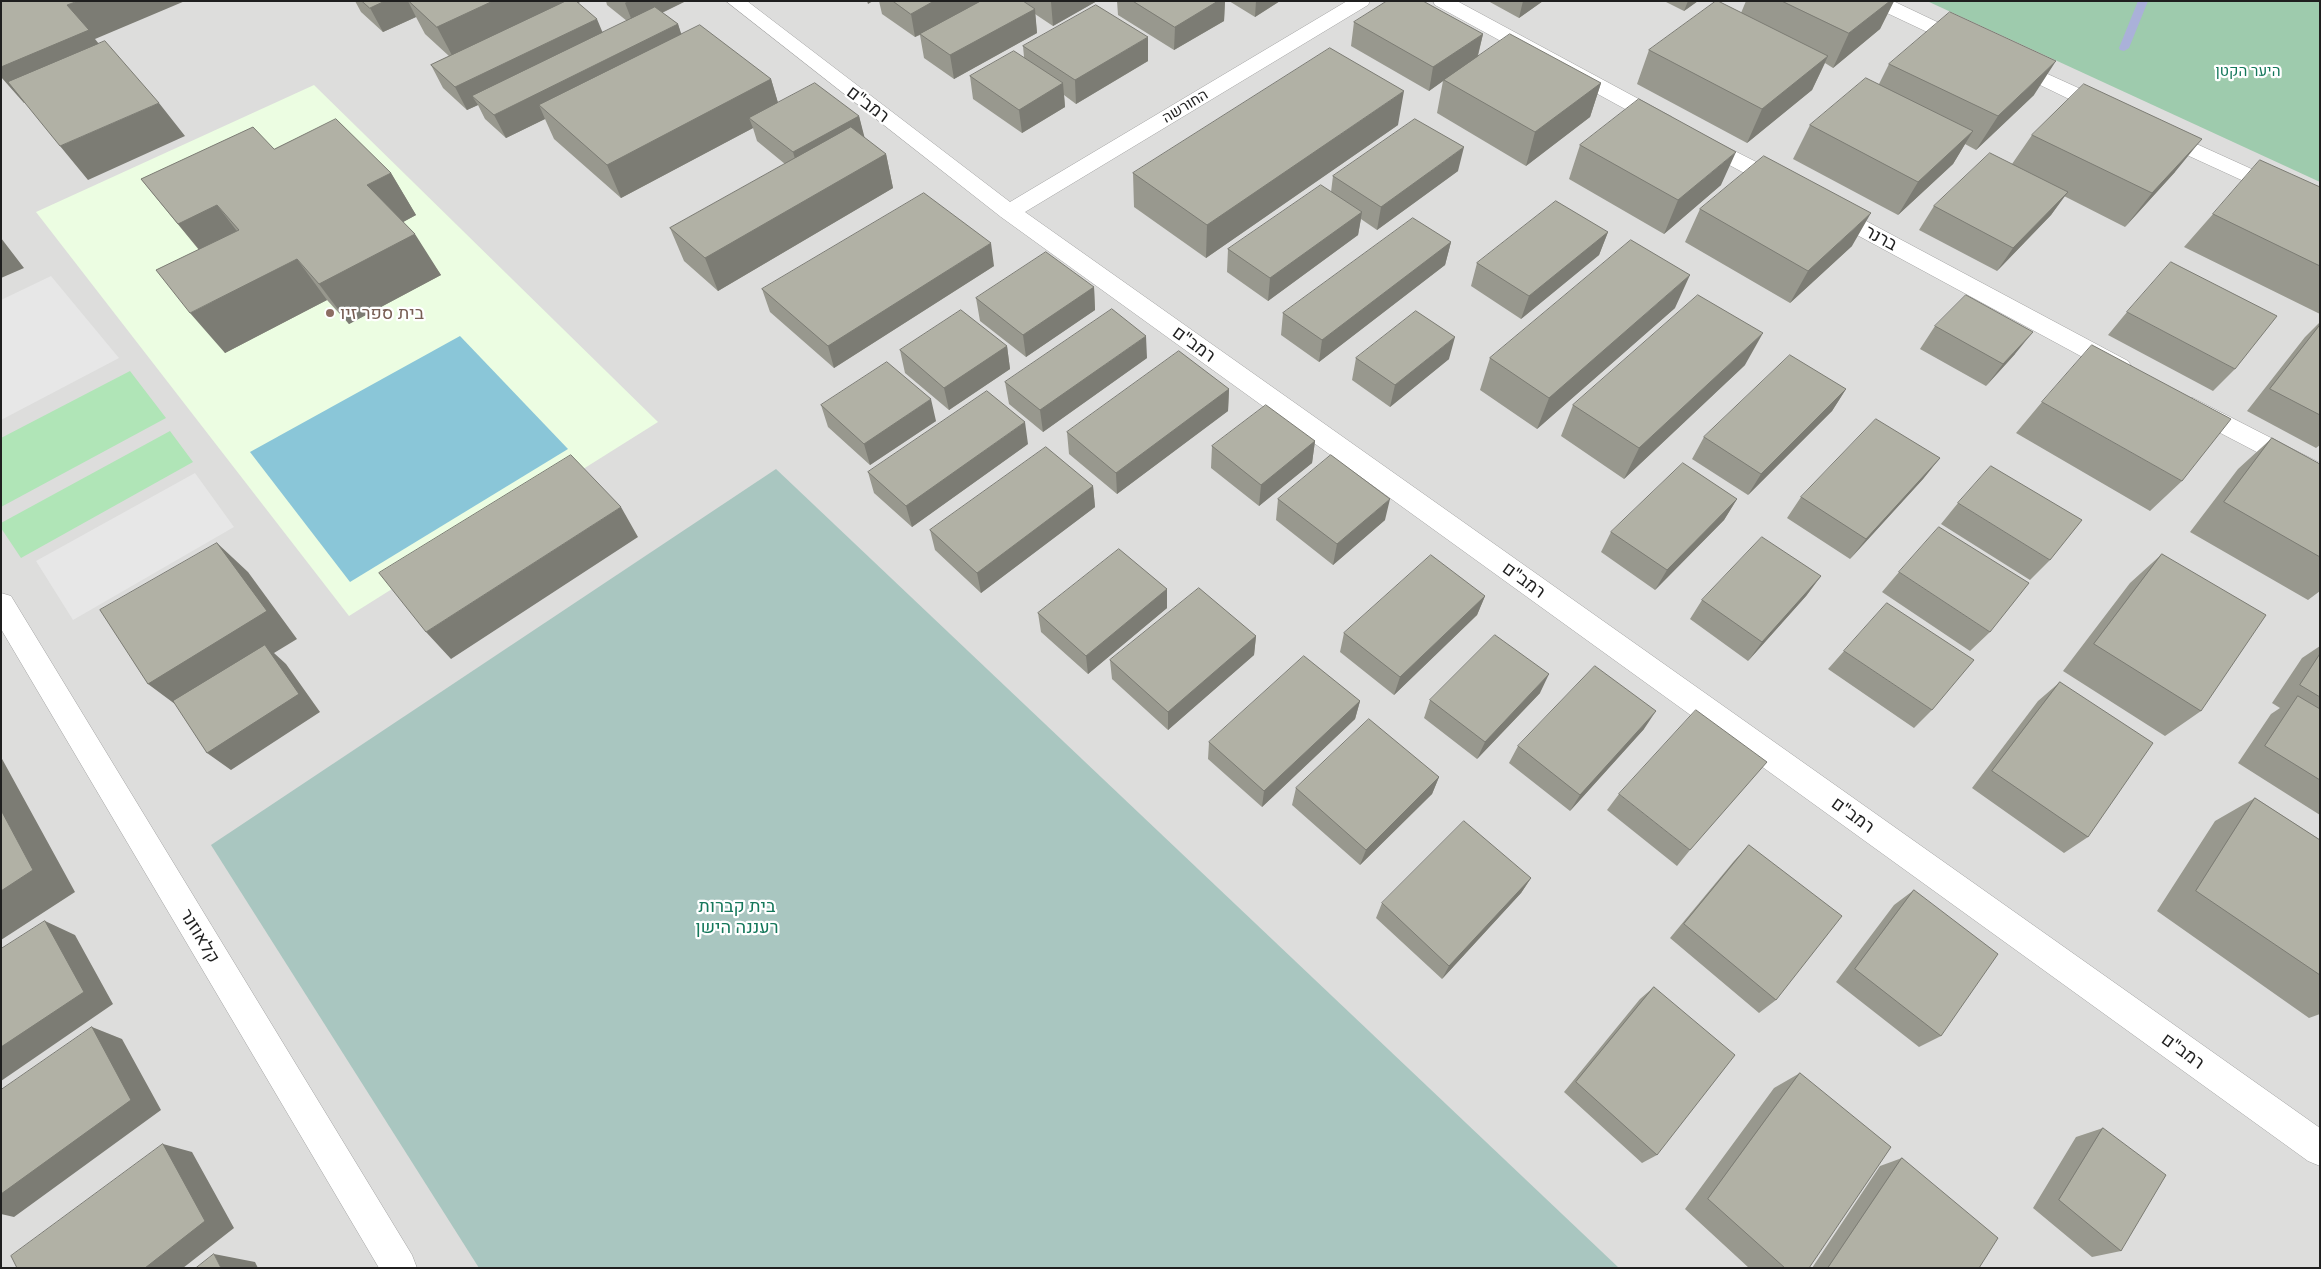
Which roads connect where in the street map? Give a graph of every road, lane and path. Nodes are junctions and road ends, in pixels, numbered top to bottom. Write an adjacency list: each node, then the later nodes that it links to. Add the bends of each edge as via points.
1 (735, 1): 6 (street, רמב"ם)
2 (1362, 1): 6 (street, החורשה)
3 (1442, 1): 7 (street, ברנר)
4 (1877, 1): 5 (street)
5 (2320, 209)
6 (1009, 212): 11 (street, רמב"ם)
7 (2136, 376)
8 (2179, 399): 9 (street)
9 (2320, 475)
10 (1, 604): 12 (street, קלאוזנר)
11 (2320, 1148)
12 (399, 1268)

